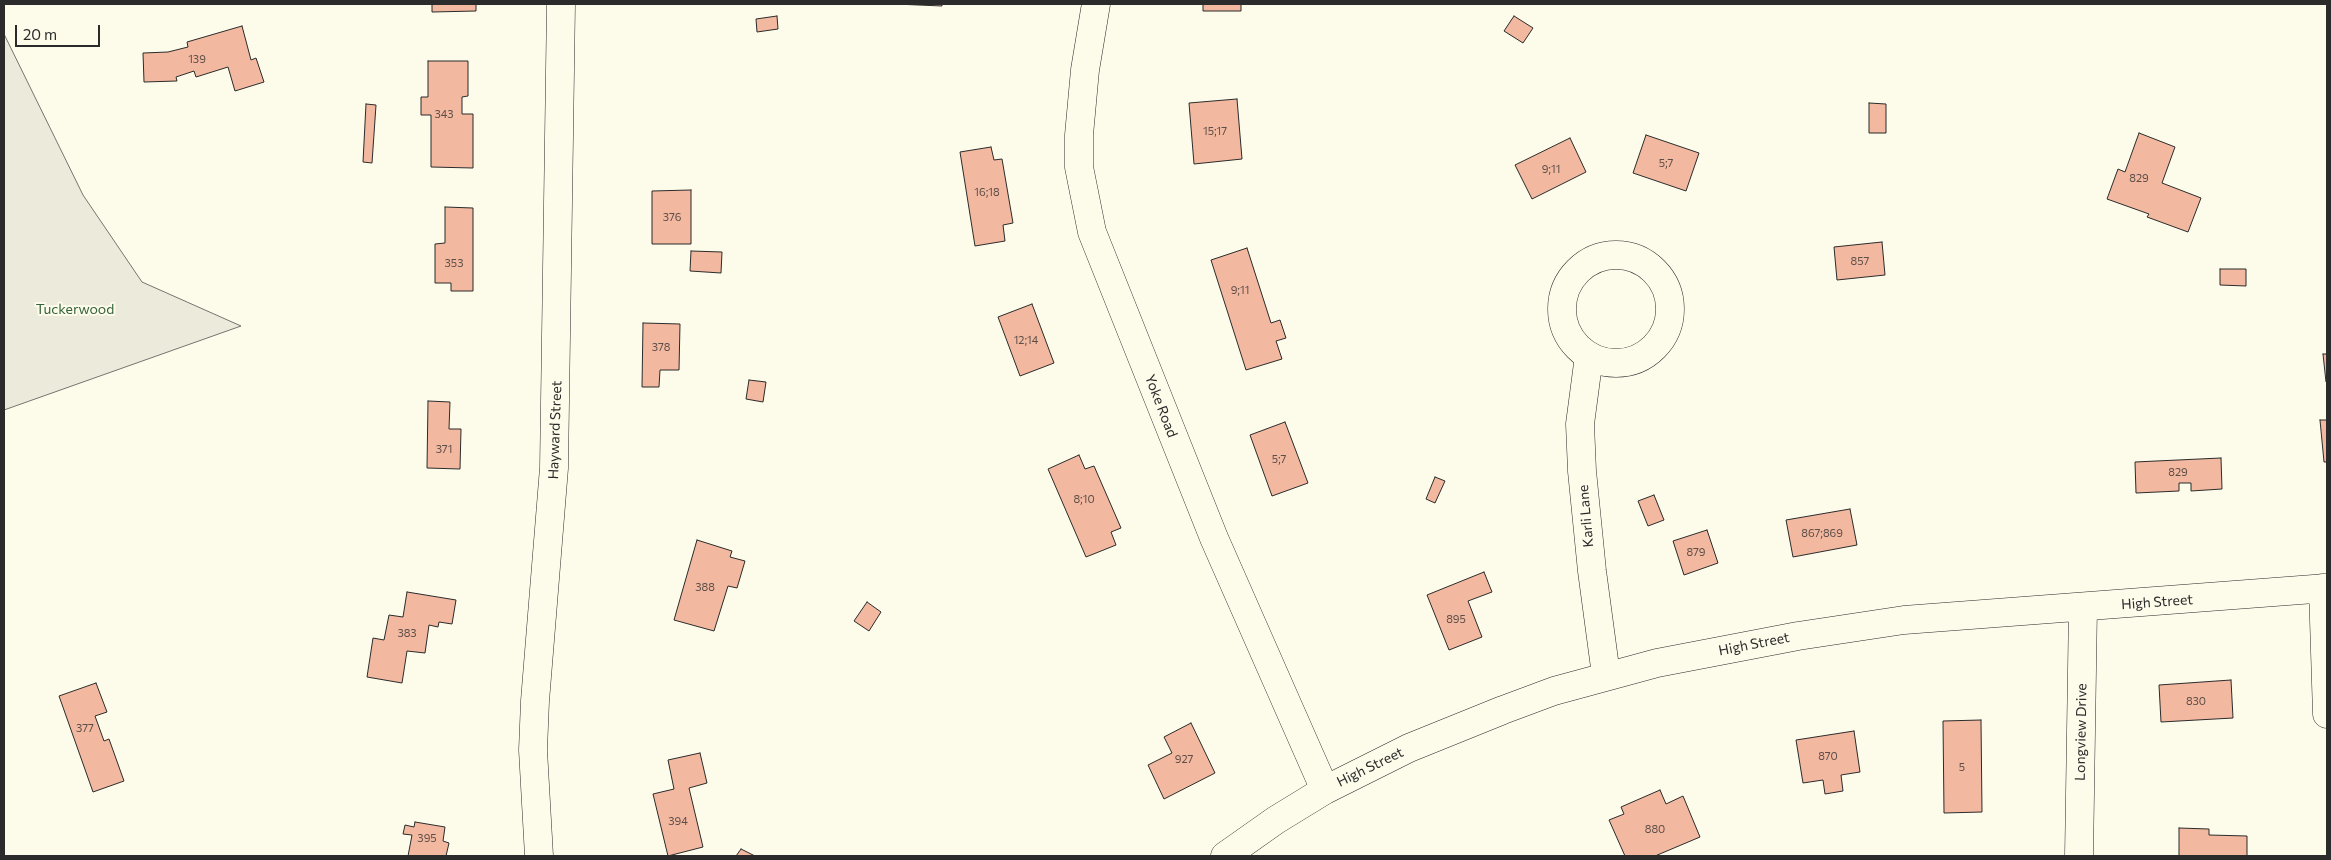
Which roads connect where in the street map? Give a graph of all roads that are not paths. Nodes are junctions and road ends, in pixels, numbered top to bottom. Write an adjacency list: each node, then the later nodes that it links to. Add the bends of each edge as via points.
1 (561, 4): 9 (street, Hayward Street, via 554,459 533,750)
2 (1096, 4): 8 (street, Yoke Road, via 1079,135 1079,167 1092,232 1214,538)
3 (1589, 356): 6 (street, Karli Lane, via 1580,424 1582,462)
4 (2325, 588): 5 (street, High Street); 7 (street)
5 (2083, 607): 6 (street, High Street, via 1866,625 1708,652); 11 (street, Longview Drive)
6 (1606, 676): 8 (street, High Street, via 1546,694 1452,730)
7 (2327, 714)
8 (1325, 790): 10 (street, High Street)
9 (539, 856)
10 (1224, 856)
11 (2079, 856)

